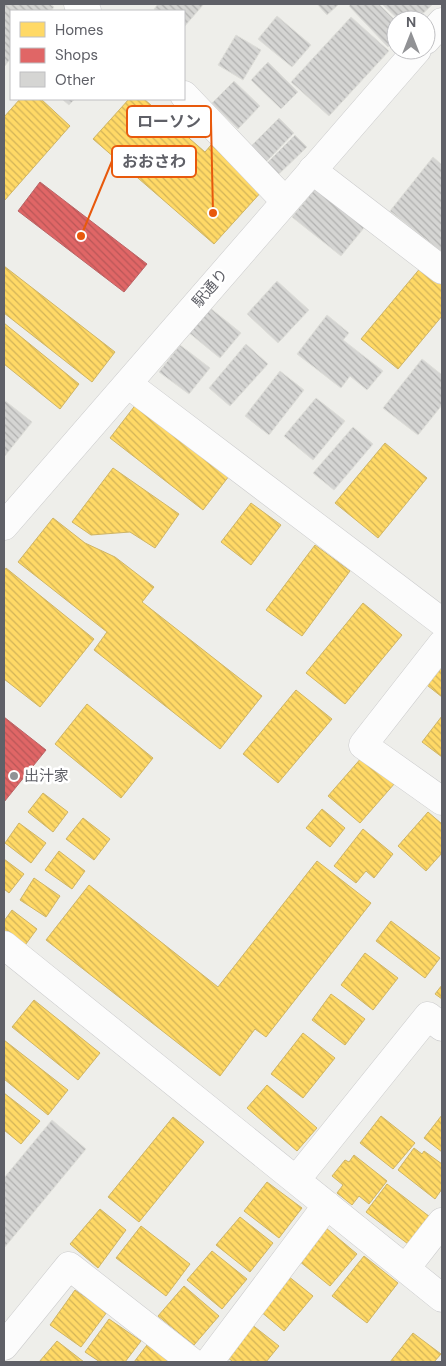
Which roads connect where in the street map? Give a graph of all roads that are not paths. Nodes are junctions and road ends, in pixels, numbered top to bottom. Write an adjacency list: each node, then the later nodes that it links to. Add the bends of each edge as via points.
1 (408, 60): 3 (street, 駅通り)
2 (185, 96): 4 (street)
3 (312, 170): 4 (street, 駅通り); 5 (street)
4 (285, 201): 6 (street, 駅通り)
5 (442, 270)
6 (128, 384): 7 (street, 駅通り); 8 (street)
7 (4, 526)
8 (442, 622)
9 (442, 644): 10 (street, via 363,745)
10 (442, 801)
11 (4, 946): 13 (street)
12 (442, 1027): 13 (street, via 428,1016)
13 (296, 1180): 14 (street)
14 (327, 1205): 16 (street); 20 (street)
15 (442, 1222): 16 (street)
16 (406, 1268): 17 (street)
17 (442, 1298)
18 (4, 1346): 19 (street, via 69,1266)
19 (192, 1362)
20 (209, 1362)

